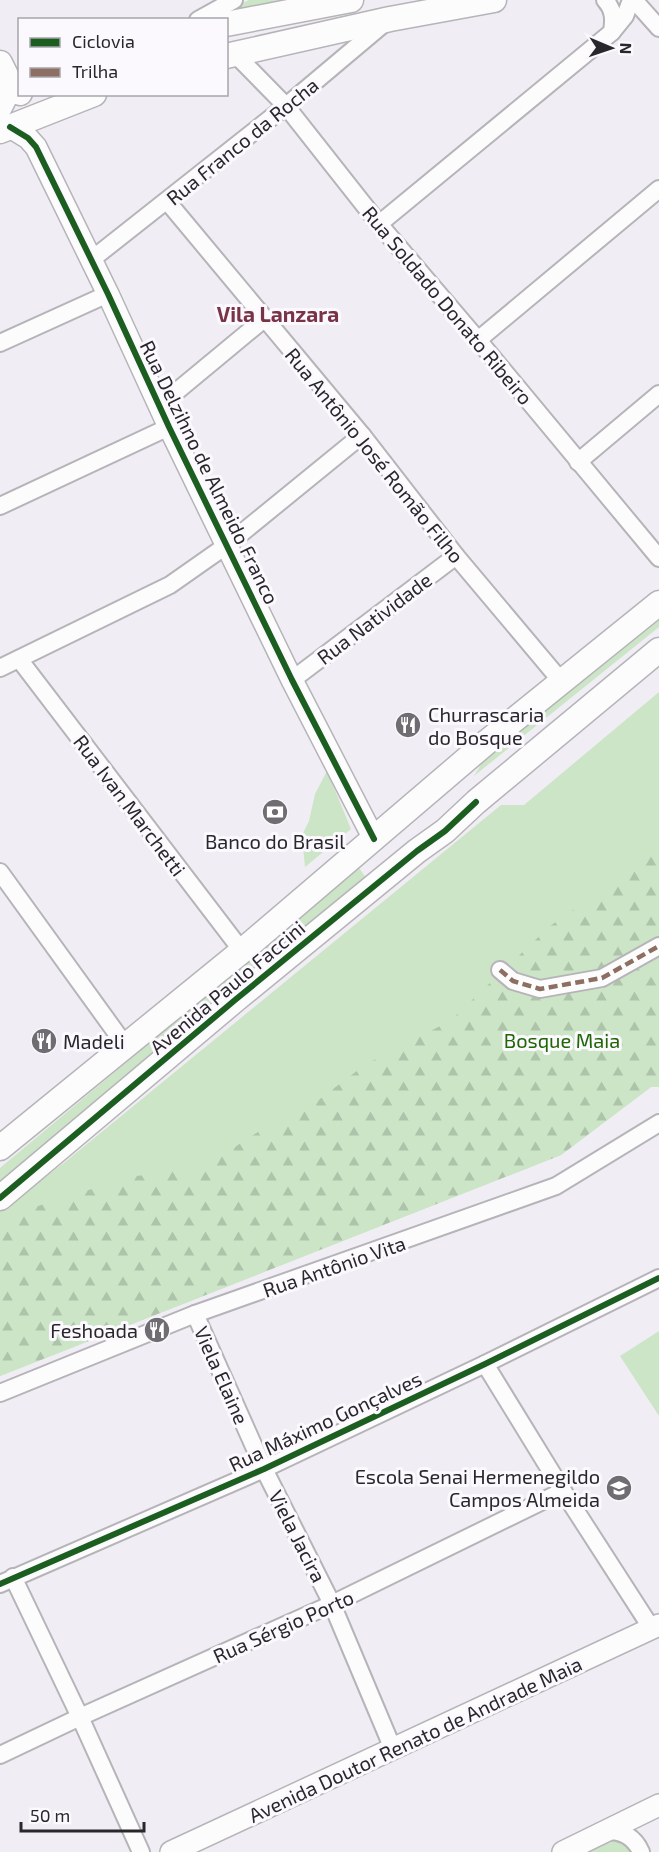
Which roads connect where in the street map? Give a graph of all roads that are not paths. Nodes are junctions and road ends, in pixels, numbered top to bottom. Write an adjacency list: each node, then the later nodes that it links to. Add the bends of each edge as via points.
1 (234, 0): 7 (street)
2 (351, 0): 10 (main road)
3 (494, 0): 8 (main road)
4 (605, 0): 11 (street, via 613,14)
5 (633, 0): 9 (street); 11 (street)
6 (649, 0): 9 (street)
7 (202, 18)
8 (390, 19): 12 (main road); 18 (street, Rua Franco da Rocha)
9 (654, 23)
10 (228, 24)
11 (612, 32): 23 (street)
12 (231, 55): 18 (street, Rua Soldado Donato Ribeiro)
13 (0, 63): 14 (main road)
14 (18, 91): 19 (main road)
15 (28, 96): 17 (main road)
16 (82, 96): 17 (main road)
17 (42, 103): 19 (main road); 20 (street)
18 (286, 106): 22 (street, Rua Franco da Rocha); 23 (street, Rua Soldado Donato Ribeiro)
19 (3, 122): 20 (street, Rua Delzihno de Almeido Franco)
20 (36, 147): 24 (street, Rua Delzihno de Almeido Franco)
21 (659, 189): 27 (street)
22 (167, 201): 24 (street, Rua Franco da Rocha); 26 (street, Rua Antônio José Romão Filho)
23 (379, 225): 27 (street, Rua Soldado Donato Ribeiro)
24 (91, 260): 25 (street, Rua Delzihno de Almeido Franco)
25 (108, 294): 28 (street); 30 (street, Rua Delzihno de Almeido Franco)
26 (264, 319): 30 (street); 32 (street, Rua Antônio José Romão Filho)
27 (478, 340): 33 (street, Rua Soldado Donato Ribeiro)
28 (0, 343)
29 (659, 394): 33 (street)
30 (159, 406): 31 (street, Rua Delzihno de Almeido Franco)
31 (169, 427): 34 (street); 35 (street, Rua Delzihno de Almeido Franco)
32 (362, 435): 35 (street); 36 (street, Rua Antônio José Romão Filho)
33 (578, 462): 37 (street, Rua Soldado Donato Ribeiro)
34 (0, 506)
35 (227, 545): 40 (street, via 170,585); 42 (street, Rua Delzihno de Almeido Franco)
36 (456, 556): 42 (street, Rua Natividade); 43 (street, Rua Antônio José Romão Filho)
37 (659, 558)
38 (659, 603): 43 (main road, Avenida Paulo Faccini)
39 (659, 650): 45 (main road, Avenida Paulo Faccini)
40 (19, 659): 41 (street); 50 (street, Rua Ivan Marchetti)
41 (0, 669)
42 (292, 680): 46 (street, Rua Delzihno de Almeido Franco)
43 (561, 681): 44 (main road, Avenida Paulo Faccini)
44 (488, 741): 45 (main road, via 459,776 458,788 466,798); 46 (main road, Avenida Paulo Faccini)
45 (477, 802): 48 (main road, Avenida Paulo Faccini)
46 (374, 839): 48 (main road, via 378,862); 50 (main road, Avenida Paulo Faccini)
47 (0, 872): 52 (street)
48 (375, 886): 55 (main road, Avenida Paulo Faccini)
49 (659, 946): 51 (street, via 602,978 540,989 513,981)
50 (242, 951): 52 (main road, Avenida Paulo Faccini)
51 (500, 970)
52 (125, 1045): 54 (main road, Avenida Paulo Faccini)
53 (659, 1123): 57 (street, Rua Antônio Vita, via 556,1186)
54 (2, 1142)
55 (0, 1198)
56 (659, 1278): 58 (street, Rua Máximo Gonçalves)
57 (195, 1314): 59 (street, Rua Antônio Vita); 60 (street, Viela Elaine)
58 (485, 1364): 60 (street, Rua Máximo Gonçalves); 61 (street)
59 (0, 1393)
60 (264, 1469): 62 (street, Rua Máximo Gonçalves); 63 (street, Viela Jacira)
61 (563, 1491): 63 (street, Rua Sérgio Porto); 64 (street)
62 (7, 1580): 65 (street)
63 (332, 1604): 65 (street, Rua Sérgio Porto); 66 (street, Viela Jacira)
64 (655, 1627): 66 (street, Avenida Doutor Renato de Andrade Maia)
65 (80, 1717): 67 (street, Rua Sérgio Porto); 70 (street)
66 (393, 1749): 71 (street, Avenida Doutor Renato de Andrade Maia)
67 (0, 1755)
68 (659, 1805): 69 (street)
69 (605, 1831): 72 (street); 73 (street, via 625,1834)
70 (141, 1852)
71 (171, 1852)
72 (563, 1852)
73 (641, 1852)

